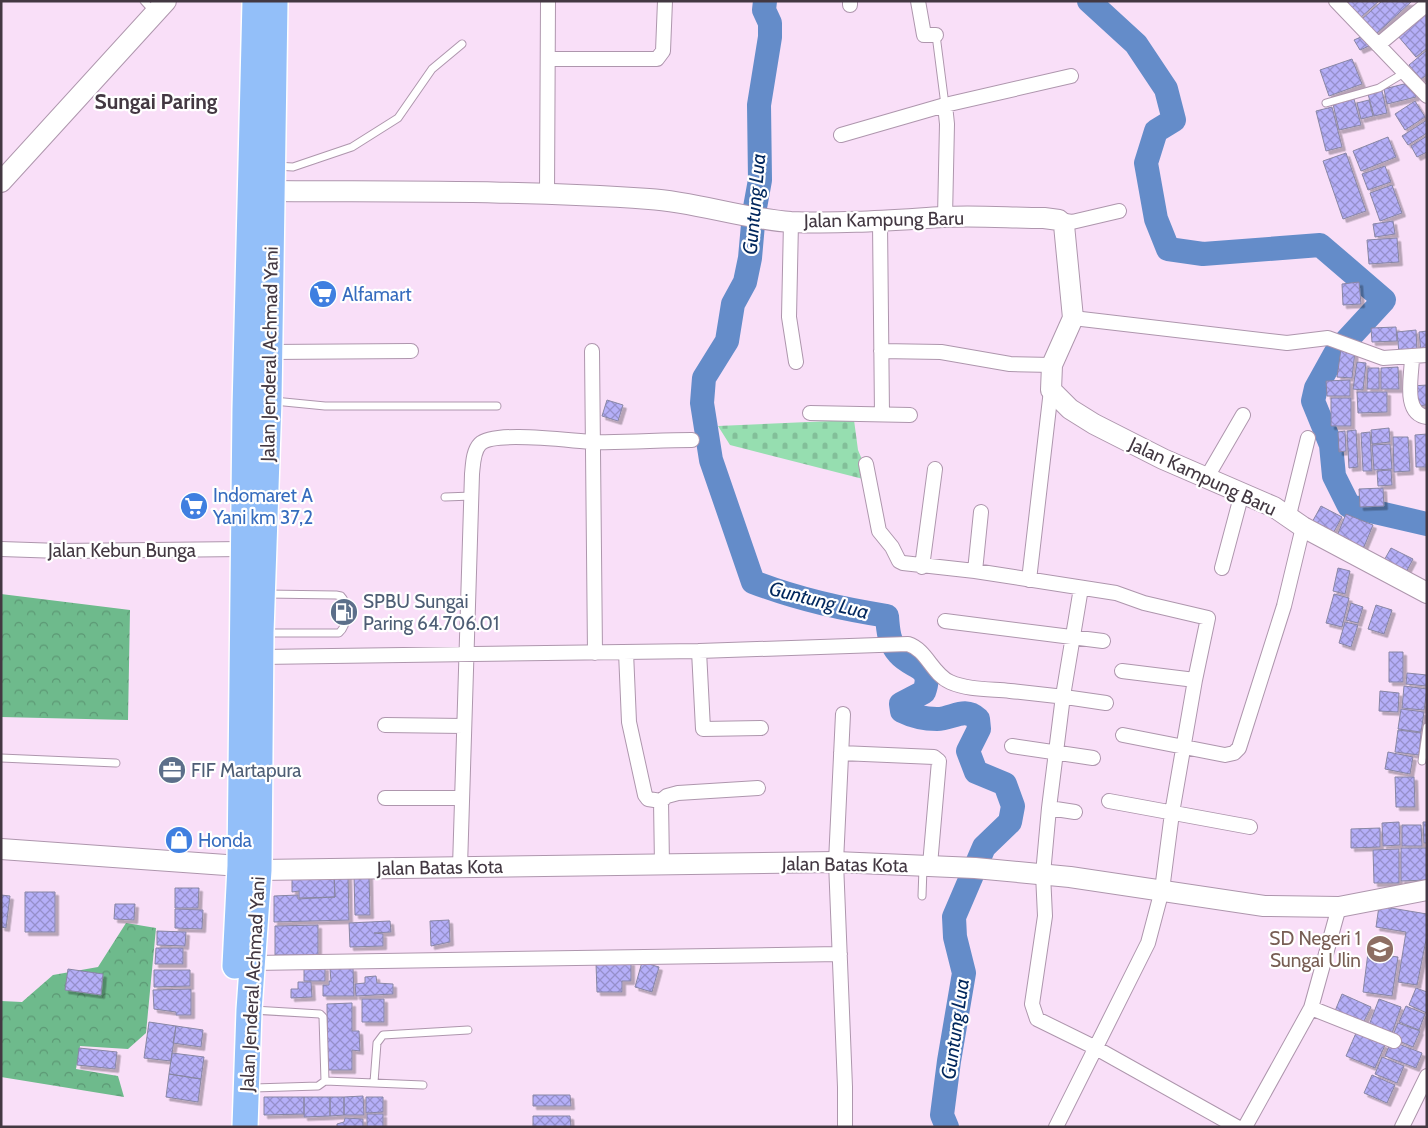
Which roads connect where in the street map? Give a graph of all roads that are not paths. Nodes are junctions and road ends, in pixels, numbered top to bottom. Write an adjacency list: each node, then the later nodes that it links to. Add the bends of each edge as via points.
1 (255, 1): 12 (highway, Jalan Jenderal Achmad Yani)
2 (276, 1): 12 (highway, Jalan Jenderal Achmad Yani)
3 (548, 1): 13 (street)
4 (665, 1): 13 (street, via 664,52 657,59)
5 (918, 1): 9 (street, via 924,35)
6 (1336, 1): 11 (street)
7 (1427, 4): 11 (street)
8 (155, 5): 22 (street)
9 (936, 35): 19 (lane)
10 (462, 44): 21 (lane, via 432,69 398,118 352,147 293,167)
11 (1378, 45): 14 (street)
12 (264, 52): 16 (highway, Jalan Jenderal Achmad Yani)
13 (548, 59): 24 (street)
14 (1404, 73): 17 (street); 18 (lane, via 1379,88)
15 (1071, 76): 19 (street)
16 (264, 93): 21 (highway, Jalan Jenderal Achmad Yani); 59 (highway, Jalan Jenderal Achmad Yani)
17 (1427, 96)
18 (1326, 103)
19 (945, 105): 20 (street); 26 (street)
20 (841, 135)
21 (274, 165): 23 (highway, Jalan Jenderal Achmad Yani)
22 (1, 182)
23 (271, 191): 24 (street, Jalan Kampung Baru); 34 (highway, Jalan Jenderal Achmad Yani)
24 (548, 194): 28 (street, Jalan Kampung Baru, via 676,201)
25 (1119, 211): 27 (street, via 1072,222)
26 (945, 217): 27 (street, Jalan Kampung Baru); 29 (street, Jalan Kampung Baru)
27 (1059, 220): 30 (street, via 1064,225)
28 (790, 222): 29 (street, Jalan Kampung Baru); 37 (street, via 789,316)
29 (880, 223): 33 (street)
30 (1073, 318): 36 (street, via 1287,343 1328,338 1384,358); 38 (street)
31 (411, 351): 34 (street)
32 (592, 351): 49 (street)
33 (881, 351): 38 (street, via 941,352 1010,364); 43 (street)
34 (270, 352): 40 (highway, Jalan Jenderal Achmad Yani)
35 (1427, 355): 36 (street)
36 (1412, 357): 46 (street, via 1411,406 1415,413)
37 (796, 362)
38 (1052, 365): 39 (street)
39 (1051, 390): 52 (street, Jalan Kampung Baru, via 1070,409 1094,424); 63 (street)
40 (269, 400): 41 (lane, via 325,406); 66 (highway, Jalan Jenderal Achmad Yani)
41 (497, 406)
42 (810, 413): 43 (street)
43 (882, 414): 44 (street)
44 (910, 415)
45 (1243, 415): 52 (street)
46 (1427, 417)
47 (1308, 438): 57 (street)
48 (692, 440): 49 (street)
49 (593, 442): 54 (street, via 515,437 491,439 480,444 474,454); 73 (street)
50 (866, 464): 60 (street, via 878,531 899,561)
51 (935, 470): 60 (street)
52 (1207, 477): 53 (street, Jalan Kampung Baru)
53 (1242, 493): 57 (street, Jalan Kampung Baru); 61 (street)
54 (472, 496): 55 (lane); 74 (street)
55 (445, 497)
56 (981, 512): 62 (street)
57 (1296, 521): 65 (street, Jalan Kampung Baru); 87 (street, via 1284,606 1242,743 1234,753 1225,755)
58 (1, 549): 59 (street, Jalan Kebun Bunga)
59 (243, 549): 79 (highway, Jalan Jenderal Achmad Yani)
60 (922, 567): 62 (street)
61 (1222, 568)
62 (975, 571): 63 (street)
63 (1029, 580): 64 (street)
64 (1080, 588): 68 (street); 76 (street, via 1116,593 1137,602 1208,618)
65 (1427, 593)
66 (263, 594): 70 (highway, Jalan Jenderal Achmad Yani); 70 (lane, via 336,595 341,596 346,604 344,627 339,633)
67 (945, 621): 68 (street)
68 (1072, 637): 69 (street); 77 (street)
69 (1103, 641)
70 (261, 645): 74 (street); 79 (highway, Jalan Jenderal Achmad Yani)
71 (699, 651): 72 (street); 77 (street, via 915,646 949,682 967,687); 84 (street, via 703,728)
72 (626, 652): 73 (street); 97 (street, via 629,722 642,791 648,799)
73 (595, 653): 74 (street)
74 (467, 656): 82 (street)
75 (1122, 671): 76 (street)
76 (1195, 680): 87 (street)
77 (1063, 696): 78 (street); 88 (street)
78 (1106, 703)
79 (251, 711): 108 (highway, Jalan Jenderal Achmad Yani)
80 (843, 714): 89 (street)
81 (385, 725): 82 (street)
82 (464, 726): 96 (street)
83 (1427, 727): 92 (lane)
84 (761, 728)
85 (1123, 735): 87 (street)
86 (1012, 746): 88 (street)
87 (1183, 746): 101 (street)
88 (1056, 752): 91 (street); 99 (street)
89 (841, 753): 104 (street); 106 (street, via 934,757 939,760)
90 (1, 758): 93 (lane)
91 (1093, 758)
92 (1422, 761)
93 (116, 763)
94 (758, 788): 97 (street, via 678,793)
95 (385, 798): 96 (street)
96 (461, 798): 107 (street)
97 (661, 801): 105 (street)
98 (1110, 801): 101 (street)
99 (1049, 808): 100 (street); 109 (street)
100 (1075, 812)
101 (1172, 813): 102 (street); 110 (street)
102 (1250, 827)
103 (1, 849): 108 (street, Jalan Batas Kota)
104 (836, 862): 105 (street, Jalan Batas Kota); 106 (street, Jalan Batas Kota); 114 (street)
105 (662, 865): 107 (street, Jalan Batas Kota)
106 (927, 865): 109 (street, Jalan Batas Kota); 112 (lane)
107 (460, 866): 108 (street, Jalan Batas Kota)
108 (249, 868): 115 (highway, Jalan Jenderal Achmad Yani); 126 (highway, Jalan Jenderal Achmad Yani)
109 (1043, 874): 110 (street, Jalan Batas Kota); 120 (street, via 1045,916 1032,1004 1034,1014 1037,1019)
110 (1162, 890): 113 (street, Jalan Batas Kota, via 1264,906); 120 (street, via 1148,943)
111 (1427, 890): 113 (street, Jalan Batas Kota)
112 (922, 896)
113 (1339, 907): 116 (street)
114 (840, 954): 115 (street); 128 (street)
115 (252, 963): 117 (highway, Jalan Jenderal Achmad Yani)
116 (1311, 1008): 119 (street); 131 (street)
117 (249, 1010): 122 (lane, via 320,1014 323,1017); 125 (highway, Jalan Jenderal Achmad Yani)
118 (468, 1030): 123 (lane, via 383,1035 377,1043)
119 (1394, 1041)
120 (1094, 1047): 129 (street); 130 (street)
121 (1427, 1076): 132 (street)
122 (325, 1081): 123 (lane); 125 (lane, via 318,1086)
123 (374, 1082): 124 (lane)
124 (423, 1085)
125 (246, 1088): 127 (highway, Jalan Jenderal Achmad Yani)
126 (230, 1127)
127 (245, 1127)
128 (845, 1127)
129 (1056, 1127)
130 (1237, 1127)
131 (1245, 1127)
132 (1402, 1127)

